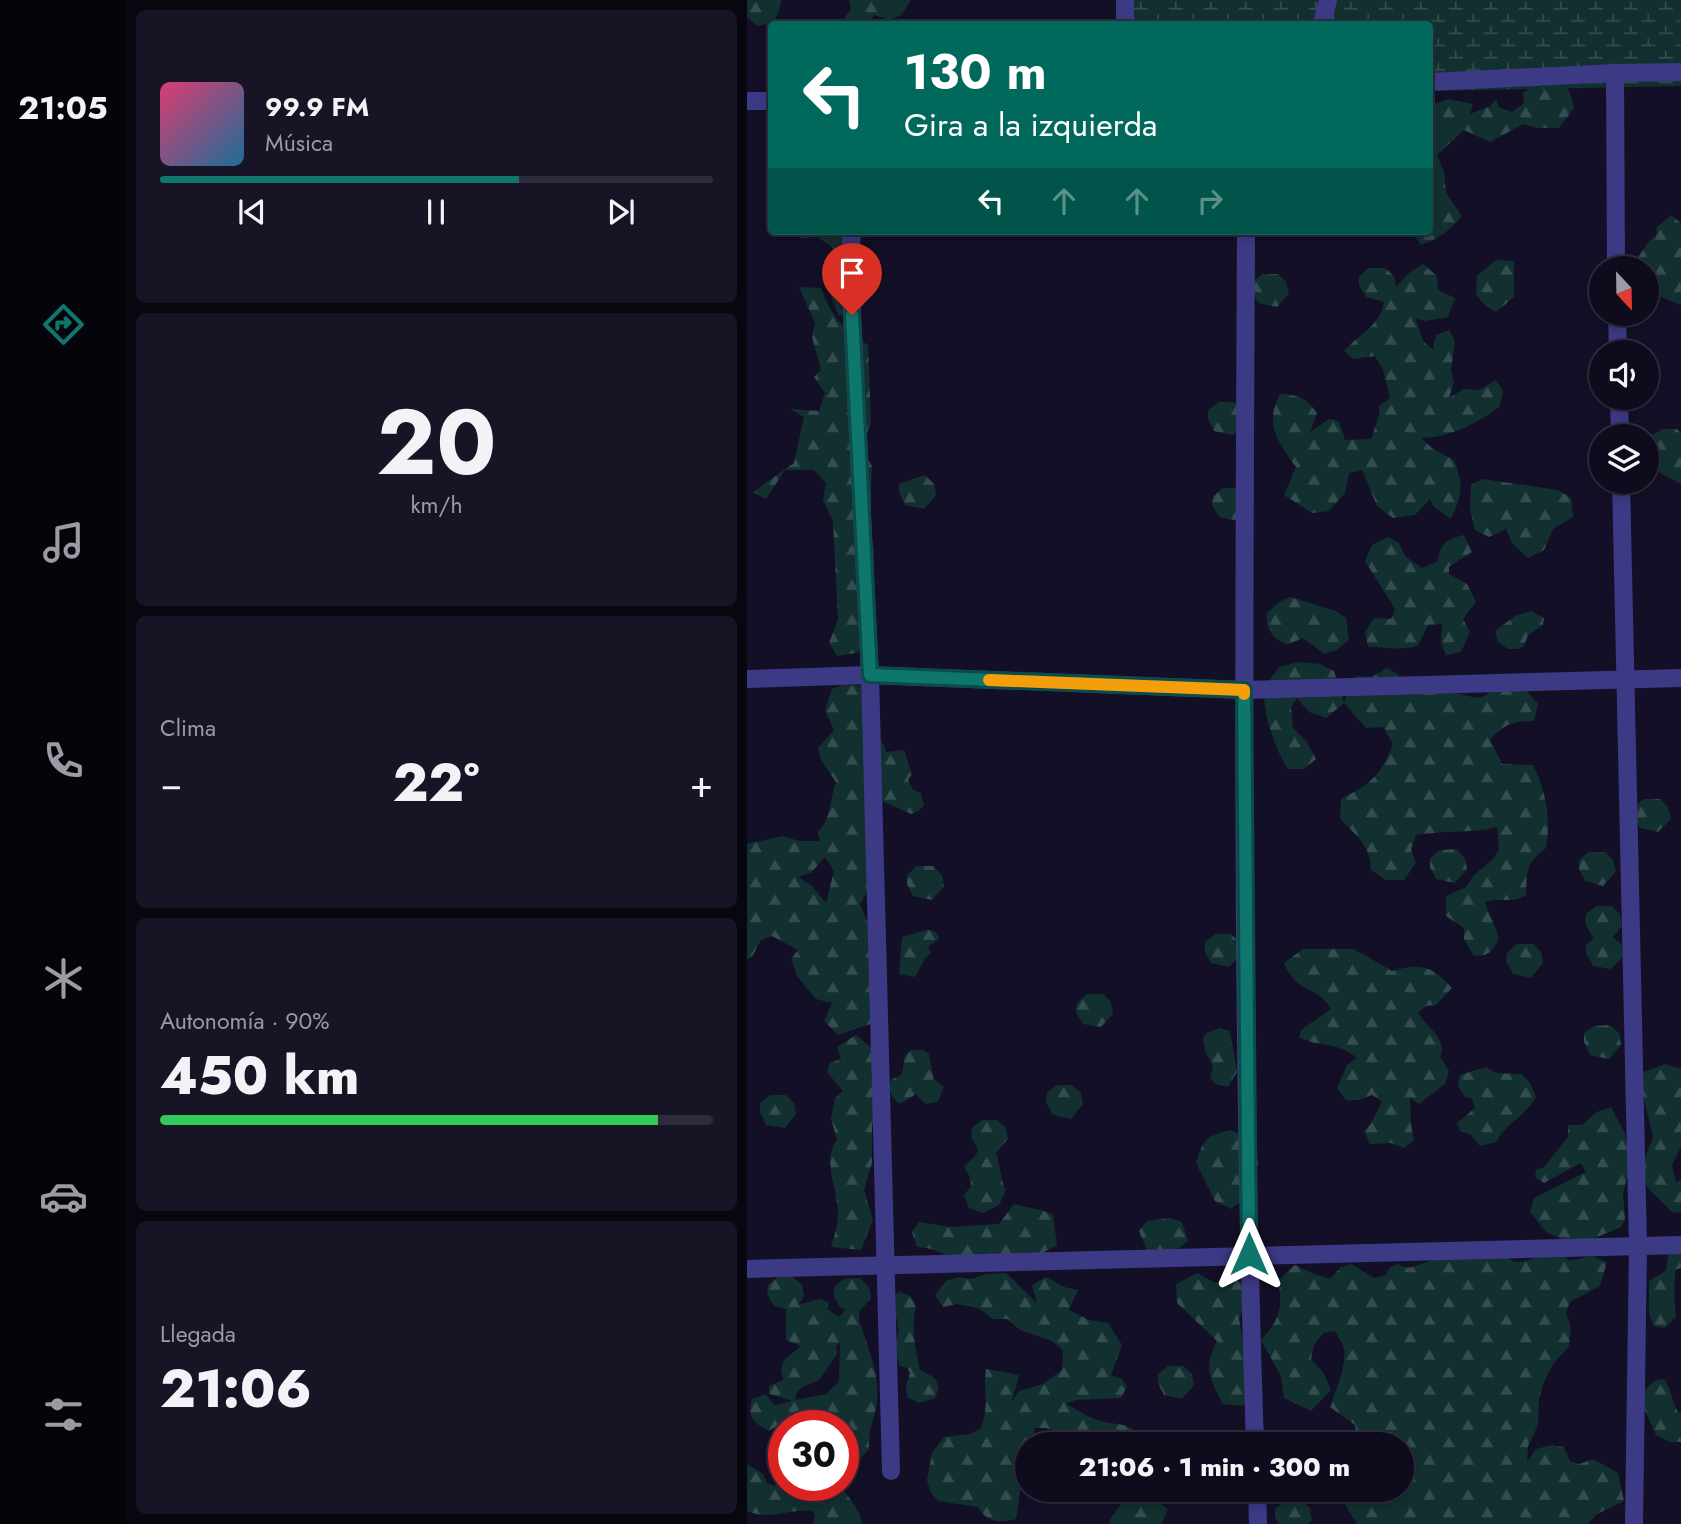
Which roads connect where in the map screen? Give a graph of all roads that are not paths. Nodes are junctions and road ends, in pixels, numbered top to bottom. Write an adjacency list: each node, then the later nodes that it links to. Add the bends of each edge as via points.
1 (1125, 0): 3 (street)
2 (1328, 0): 4 (street)
3 (1125, 21)
4 (1323, 21)
5 (1681, 72): 6 (street)
6 (1615, 73): 7 (street); 12 (street)
7 (1433, 82)
8 (747, 101): 9 (street)
9 (768, 101)
10 (851, 235): 14 (street)
11 (1246, 235): 18 (street)
12 (1616, 256)
13 (1621, 494): 17 (street)
14 (870, 675): 16 (street); 18 (street); 22 (street)
15 (1681, 678): 17 (street)
16 (747, 679)
17 (1625, 679): 18 (street); 20 (street)
18 (1244, 690): 21 (street)
19 (1681, 1245): 20 (street)
20 (1638, 1246): 21 (street); 28 (street)
21 (1249, 1254): 22 (street); 24 (street)
22 (884, 1265): 23 (street); 25 (street)
23 (747, 1269)
24 (1255, 1432)
25 (891, 1471)
26 (1258, 1502): 27 (street)
27 (1259, 1524)
28 (1634, 1524)

